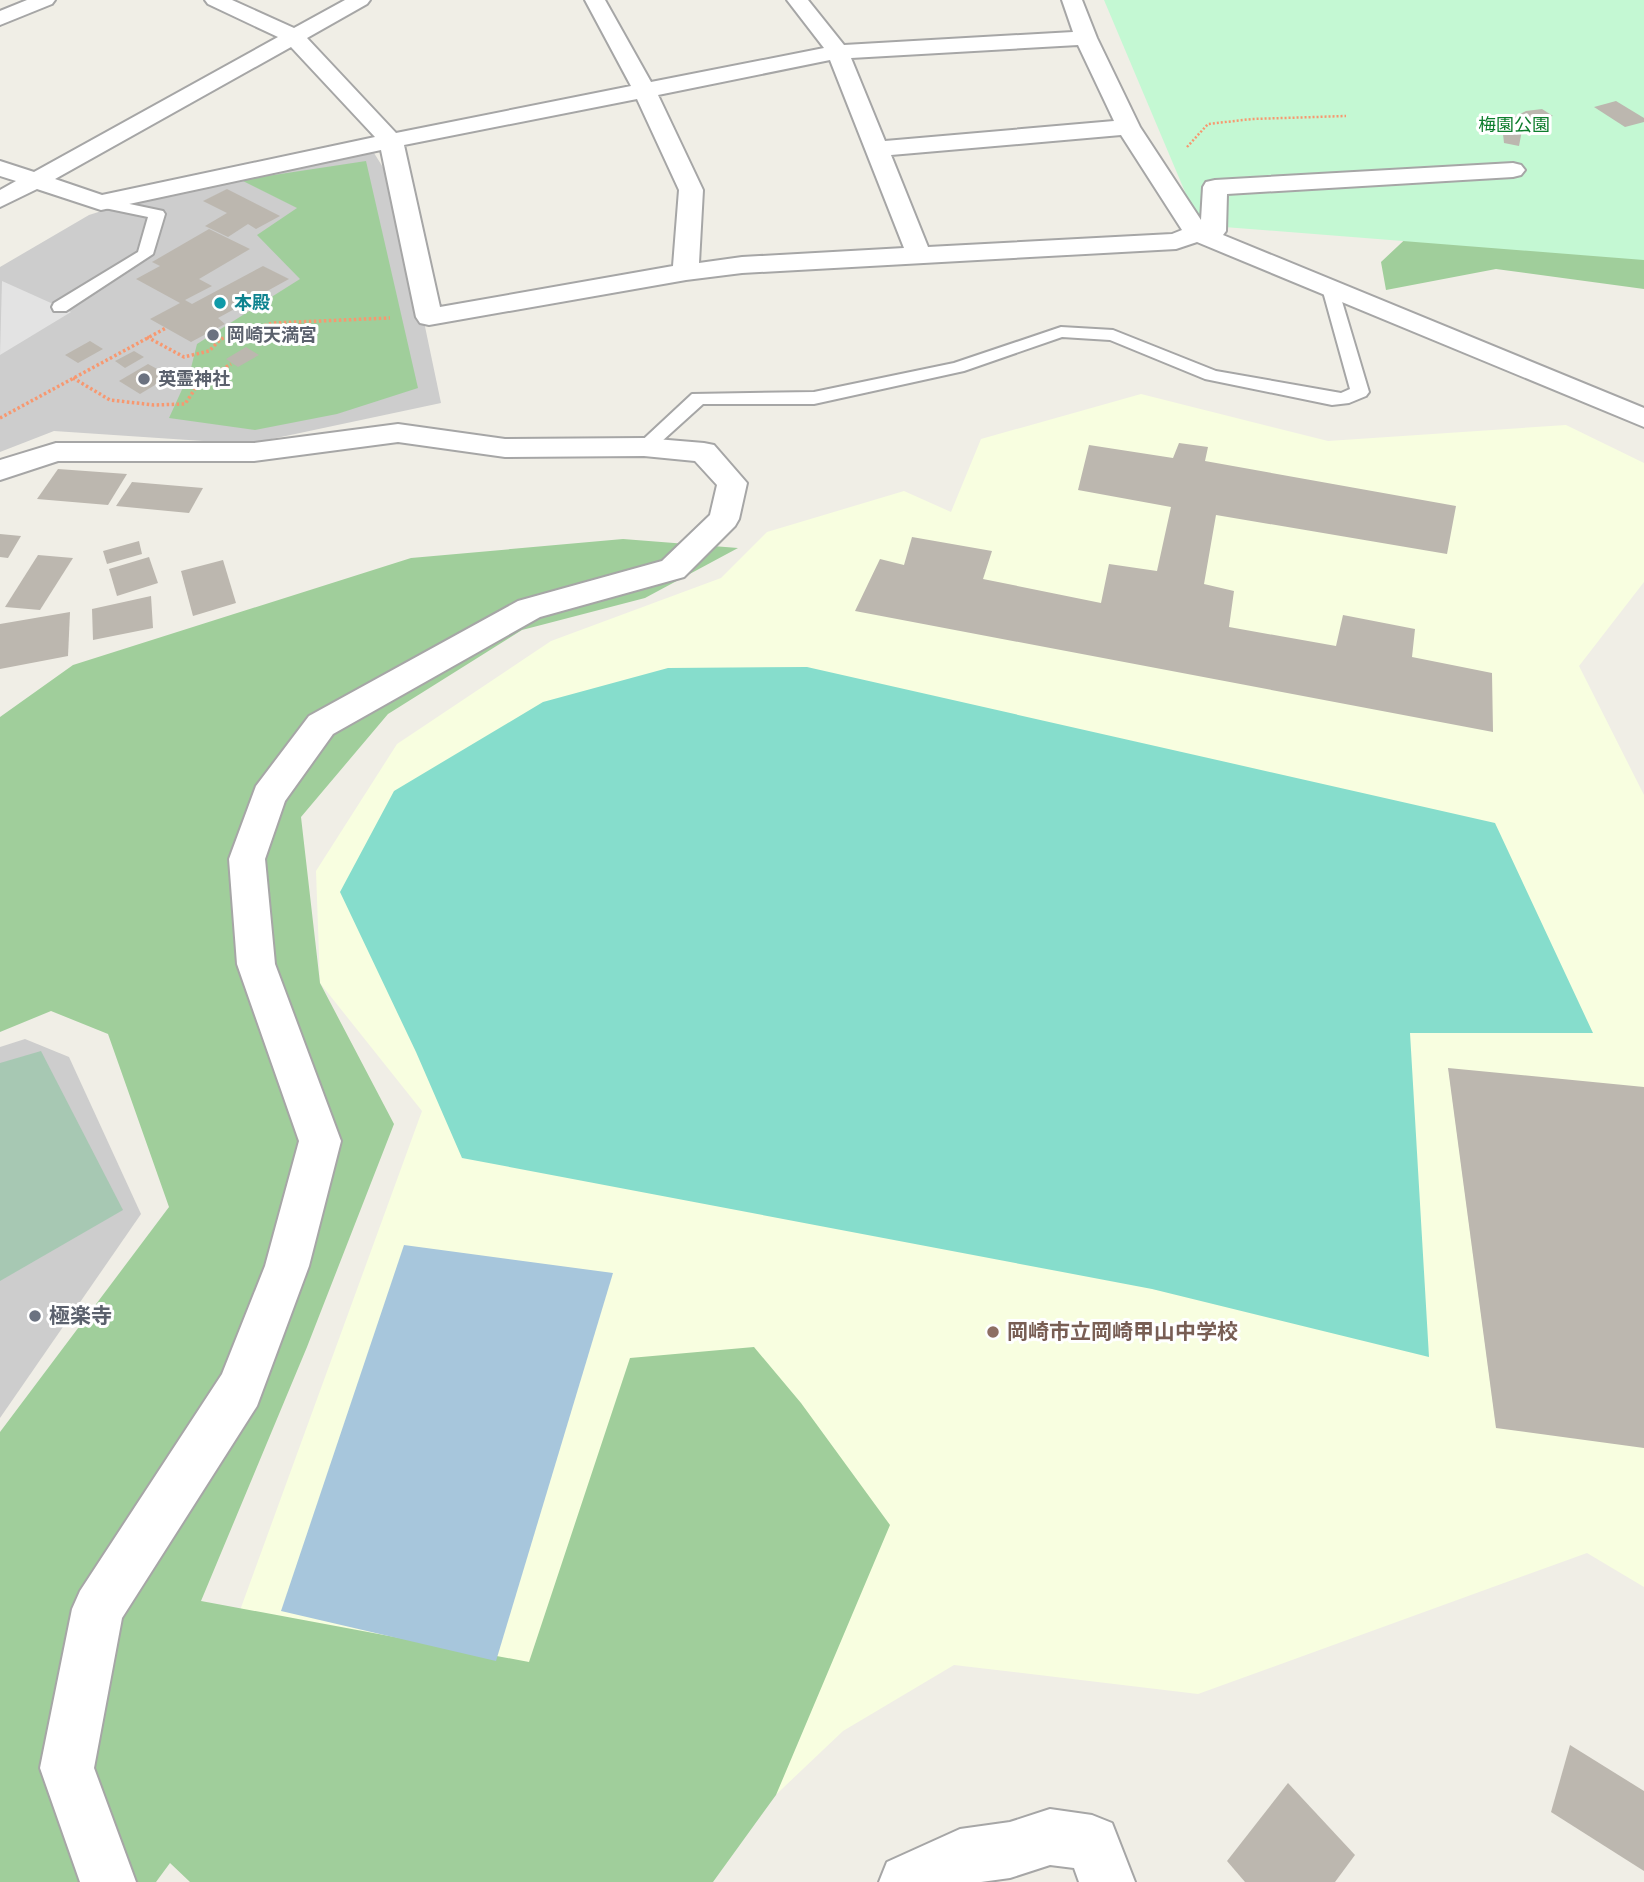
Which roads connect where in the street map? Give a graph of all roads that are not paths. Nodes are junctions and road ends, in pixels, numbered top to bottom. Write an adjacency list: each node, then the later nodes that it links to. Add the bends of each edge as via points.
1 (45, 0): 7 (street)
2 (215, 0): 8 (street)
3 (360, 0): 8 (street)
4 (595, 0): 11 (street)
5 (797, 0): 10 (street)
6 (1072, 0): 9 (street)
7 (0, 19)
8 (293, 36): 13 (street); 17 (street)
9 (1086, 38): 10 (street); 12 (street)
10 (838, 52): 11 (street); 14 (street)
11 (645, 91): 13 (street); 22 (street, via 691,190)
12 (1128, 127): 14 (street); 20 (street)
13 (391, 141): 19 (street); 22 (street, via 429,317)
14 (879, 149): 21 (street)
15 (0, 168): 17 (street)
16 (1513, 170): 20 (street, via 1215,187 1213,230)
17 (33, 181): 18 (street); 19 (street)
18 (0, 200)
19 (101, 203): 24 (lane, via 157,214 145,254)
20 (1197, 233): 21 (street, via 1176,241); 23 (street)
21 (919, 255): 22 (street)
22 (686, 272)
23 (1329, 288): 25 (street); 26 (lane, via 1360,392 1343,399 1211,375 1113,335 1061,332 958,367 814,398 698,398)
24 (60, 307)
25 (1644, 418)
26 (644, 447): 27 (street, via 505,448 398,433 254,452 56,452); 28 (street, via 704,452 732,483 724,519 673,569 529,609 321,725 269,796 247,859 256,964 320,1141 287,1266 240,1389 98,1609 67,1768)
27 (0, 470)
28 (108, 1882)
29 (906, 1882): 30 (street, via 960,1857 1010,1850 1050,1837 1092,1843)
30 (1107, 1882)

